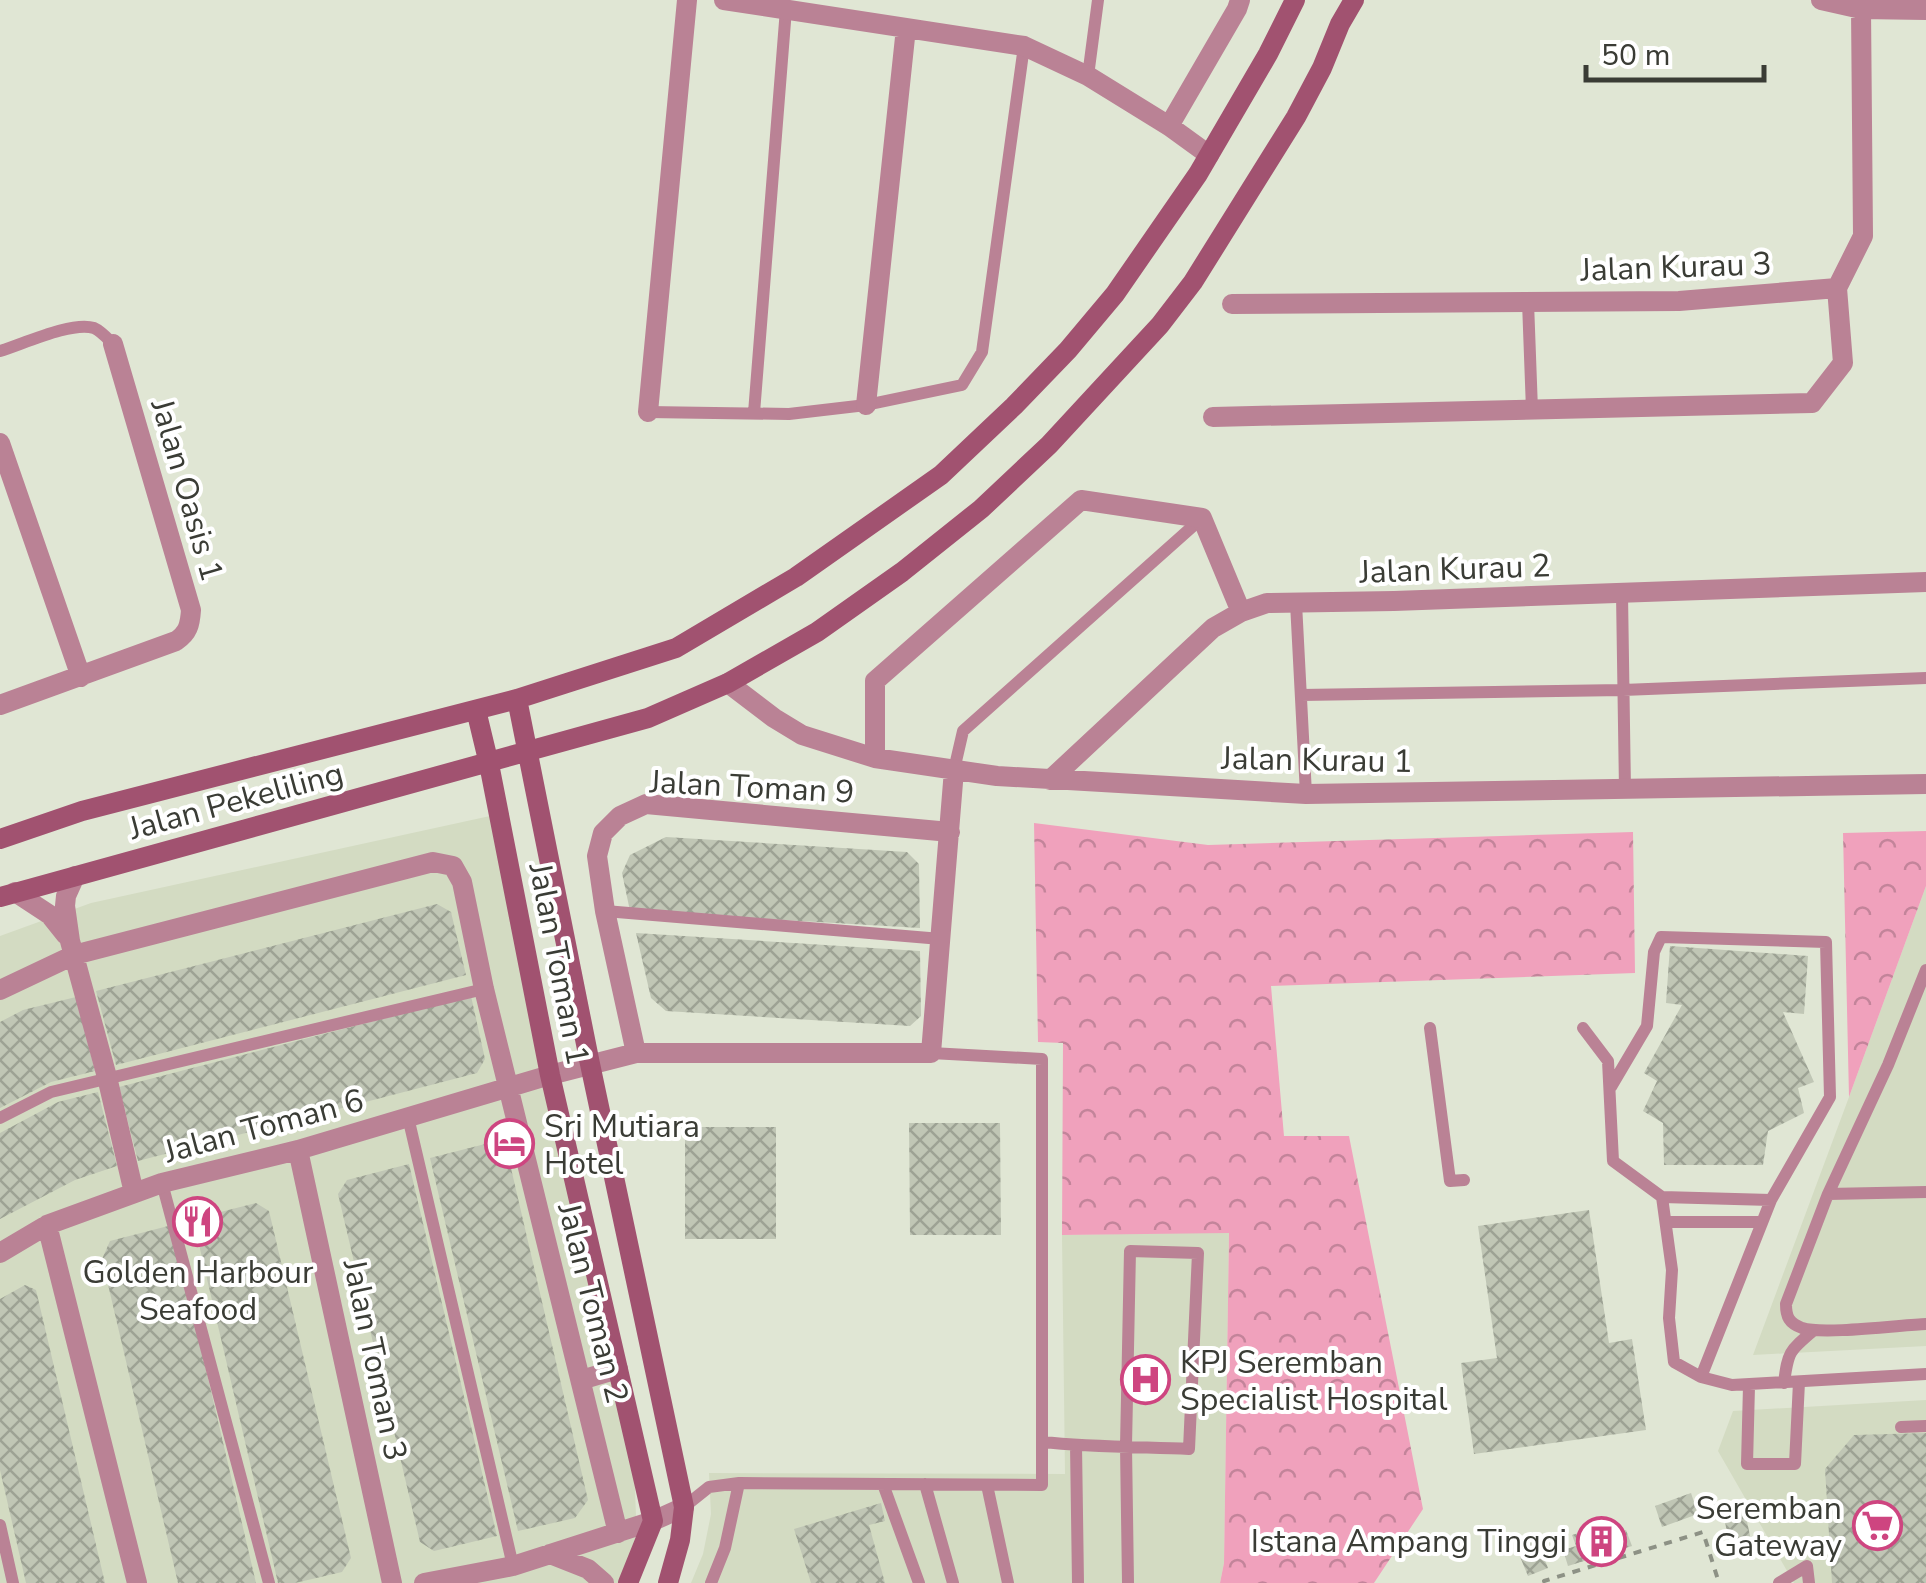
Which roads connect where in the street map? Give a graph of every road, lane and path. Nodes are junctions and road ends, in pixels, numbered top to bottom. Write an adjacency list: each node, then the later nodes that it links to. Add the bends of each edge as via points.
1 (687, 0): 23 (street)
2 (724, 0): 8 (street)
3 (1098, 0): 13 (lane)
4 (1240, 0): 14 (street)
5 (1295, 0): 15 (street, Jalan Pekeliling)
6 (1354, 0): 34 (street, Jalan Pekeliling, via 1296,117 1160,326 982,509 817,632)
7 (1821, 0): 9 (street)
8 (786, 8): 11 (street); 24 (lane)
9 (1860, 9): 10 (street); 16 (street, via 1863,236)
10 (1926, 10)
11 (906, 28): 12 (street); 21 (street)
12 (1024, 46): 13 (street); 21 (lane, via 982,352 962,385)
13 (1088, 76): 14 (street)
14 (1169, 126): 15 (street)
15 (1209, 155): 37 (street, Jalan Pekeliling, via 1115,294 941,475 796,576 676,648)
16 (1837, 288): 17 (street, Jalan Kurau 3); 22 (street, via 1843,363 1812,403)
17 (1528, 302): 18 (street, Jalan Kurau 3); 22 (lane)
18 (1232, 304)
19 (113, 344): 20 (lane, via 93,328 77,326); 32 (street, Jalan Oasis 1, via 190,623 176,641)
20 (0, 351)
21 (866, 404): 24 (lane)
22 (1532, 410): 25 (street)
23 (648, 412): 24 (lane)
24 (754, 413)
25 (1213, 417)
26 (0, 442): 32 (street)
27 (1202, 518): 31 (street); 41 (street, via 1081,500 876,681); 43 (lane, via 964,731)
28 (1926, 582): 29 (street, Jalan Kurau 2)
29 (1622, 594): 30 (street, Jalan Kurau 2); 35 (lane)
30 (1296, 603): 31 (street, Jalan Kurau 2); 36 (lane)
31 (1241, 612): 44 (street, Jalan Kurau 2, via 1214,628)
32 (81, 677): 38 (street, Jalan Oasis 1)
33 (1926, 678): 35 (lane)
34 (728, 683): 40 (street, Jalan Pekeliling, via 648,718); 41 (street, Jalan Kurau 1, via 802,735)
35 (1623, 690): 36 (lane); 46 (lane)
36 (1301, 695): 47 (lane)
37 (518, 699): 39 (street, Jalan Pekeliling); 40 (street, Jalan Toman 1)
38 (0, 706)
39 (476, 710): 42 (street, Jalan Toman 1); 49 (street, Jalan Pekeliling)
40 (526, 752): 42 (street, Jalan Pekeliling); 62 (street, Jalan Toman 1)
41 (876, 758): 43 (street, Jalan Kurau 1)
42 (489, 764): 50 (street, Jalan Pekeliling); 63 (street, Jalan Toman 1)
43 (954, 770): 44 (street, Jalan Kurau 1); 48 (street)
44 (1050, 780): 47 (street, Jalan Kurau 1)
45 (1926, 784): 46 (street, Jalan Kurau 1)
46 (1625, 790): 47 (street, Jalan Kurau 1)
47 (1306, 794)
48 (950, 832): 52 (street, Jalan Toman 9, via 646,804 603,833 597,856); 53 (street)
49 (0, 839)
50 (75, 876): 51 (street, Jalan Pekeliling); 54 (street, via 65,906)
51 (7, 894): 54 (street, via 50,915)
52 (605, 911): 53 (lane); 60 (street, Jalan Toman 9)
53 (941, 939): 61 (street)
54 (72, 948): 56 (street, Jalan Toman 2); 57 (street, Jalan Toman 2, via 433,862 453,866 462,882); 64 (street)
55 (1926, 970): 74 (lane)
56 (0, 990)
57 (484, 990): 64 (lane); 65 (street, Jalan Toman 2)
58 (1430, 1028): 70 (lane, via 1450,1181)
59 (1583, 1028): 66 (lane, via 1608,1061)
60 (636, 1053): 61 (street, Jalan Toman 6); 62 (street, Jalan Toman 6)
61 (931, 1054): 92 (lane, via 1042,1059)
62 (590, 1064): 63 (street, Jalan Toman 6); 99 (street, Jalan Toman 1)
63 (550, 1075): 65 (street, Jalan Toman 6); 83 (street, Jalan Toman 1)
64 (107, 1077): 68 (lane, via 51,1092); 73 (street)
65 (510, 1088): 67 (street, Jalan Toman 6); 86 (street, Jalan Toman 2)
66 (1610, 1090): 75 (lane, via 1613,1162); 76 (lane, via 1647,1026 1660,937 1826,942 1830,1097)
67 (408, 1117): 69 (street, Jalan Toman 6); 104 (lane)
68 (0, 1118)
69 (298, 1150): 71 (street, Jalan Toman 6); 108 (street, Jalan Toman 3)
70 (1464, 1180)
71 (162, 1183): 73 (street, Jalan Toman 6); 107 (lane)
72 (1926, 1192): 74 (lane)
73 (134, 1193): 79 (street, Jalan Toman 6)
74 (1828, 1194): 82 (lane, via 1786,1304 1791,1322)
75 (1662, 1196): 76 (lane); 77 (lane)
76 (1770, 1200): 78 (lane)
77 (1667, 1222): 78 (lane); 85 (lane, via 1674,1362)
78 (1761, 1222): 85 (lane)
79 (48, 1225): 80 (street, Jalan Toman 6); 106 (street)
80 (0, 1253)
81 (1926, 1324): 82 (lane)
82 (1813, 1331): 88 (lane, via 1792,1348)
83 (618, 1369): 86 (street); 100 (street, Jalan Toman 1)
84 (1926, 1374): 87 (lane)
85 (1701, 1377): 89 (lane)
86 (581, 1380): 102 (street, Jalan Toman 2)
87 (1800, 1382): 88 (lane); 89 (lane, via 1796,1464 1747,1464)
88 (1784, 1383): 89 (lane)
89 (1749, 1386)
90 (1926, 1426): 91 (lane)
91 (1901, 1428)
92 (1042, 1442): 93 (lane); 98 (lane, via 1042,1485)
93 (1076, 1445): 94 (lane); 117 (lane)
94 (1126, 1446): 94 (lane, via 1130,1250 1198,1253 1190,1449); 118 (lane)
95 (738, 1483): 96 (lane); 99 (lane, via 710,1487); 113 (lane)
96 (883, 1484): 97 (lane); 114 (lane)
97 (925, 1484): 98 (lane); 115 (lane)
98 (988, 1484): 116 (lane)
99 (684, 1507): 100 (street); 112 (street, Jalan Toman 1)
100 (653, 1521): 102 (street); 111 (street)
101 (0, 1525): 105 (lane)
102 (618, 1533): 103 (street)
103 (550, 1554): 104 (street); 110 (street)
104 (513, 1566): 109 (street)
105 (13, 1583)
106 (137, 1583)
107 (268, 1583)
108 (392, 1583)
109 (424, 1583)
110 (604, 1583)
111 (628, 1583)
112 (668, 1583)
113 (711, 1583)
114 (919, 1583)
115 (953, 1583)
116 (1008, 1583)
117 (1078, 1583)
118 (1128, 1583)
119 (1545, 1583): 120 (path, via 1703,1532)
120 (1719, 1583)
121 (1779, 1583): 122 (lane, via 1807,1566)
122 (1809, 1583)

